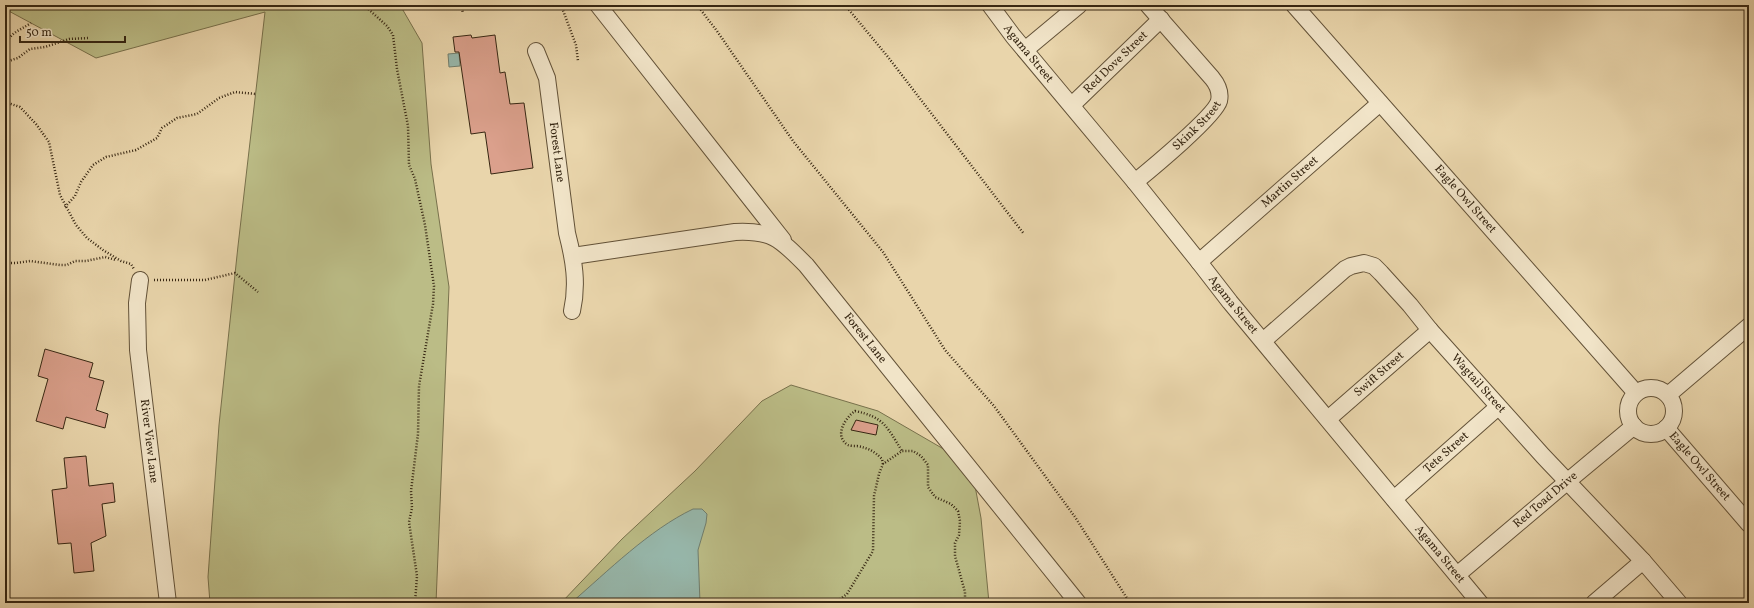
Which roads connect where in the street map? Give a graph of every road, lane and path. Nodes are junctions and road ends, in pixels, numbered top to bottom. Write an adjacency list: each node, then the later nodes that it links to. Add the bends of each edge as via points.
1 (364, 5): 53 (path, via 393,35 408,126 409,165 415,179 425,225 434,286 419,386 418,434 409,522 417,576)
2 (461, 5): 11 (path)
3 (562, 5): 18 (path, via 576,45)
4 (598, 5): 27 (street)
5 (697, 5): 51 (path, via 793,141 883,252 945,350 994,406 1075,517)
6 (845, 5): 26 (path)
7 (990, 5): 17 (street, Agama Street)
8 (1079, 5): 17 (street)
9 (1148, 5): 12 (street, Skink Street)
10 (1294, 5): 22 (street, Eagle Owl Street)
11 (462, 13)
12 (1161, 20): 23 (street, Red Dove Street); 24 (street, Skink Street, via 1212,78 1218,86 1220,98 1218,105 1206,119)
13 (31, 23): 15 (path, via 11,34)
14 (89, 38): 19 (path, via 69,39 30,49 18,58)
15 (5, 47)
16 (536, 50): 28 (street, Forest Lane, via 547,78)
17 (1025, 50): 23 (street, Agama Street)
18 (578, 61)
19 (5, 62)
20 (256, 94): 25 (path, via 235,92 219,98 198,114 177,118 162,128 156,138 136,150 106,157 93,165 75,196)
21 (5, 102): 25 (path, via 20,107 49,142 60,196)
22 (1380, 103): 30 (street, Martin Street); 38 (street, Eagle Owl Street)
23 (1072, 105): 24 (street, Agama Street)
24 (1135, 182): 30 (street, Agama Street)
25 (65, 207): 29 (path, via 87,238)
26 (1024, 234)
27 (789, 248): 28 (street, Forest Lane, via 769,234 744,231); 56 (street, Forest Lane, via 806,265)
28 (573, 256): 34 (street, Forest Lane, via 576,283)
29 (121, 261): 31 (path, via 105,257 75,261 67,265 30,260); 32 (path, via 131,264)
30 (1199, 262): 37 (street, Agama Street)
31 (5, 263)
32 (140, 280): 33 (path, via 205,280 235,273); 52 (street, River View Lane, via 137,303 138,350)
33 (258, 292)
34 (572, 311)
35 (1749, 326): 39 (street)
36 (1430, 330): 37 (street, Wagtail Street, via 1374,266 1364,264 1345,269); 40 (street, Wagtail Street); 41 (street, Swift Street)
37 (1263, 341): 41 (street, Agama Street)
38 (1636, 393): 39 (street, via 1652,388); 42 (street, via 1629,404 1629,416)
39 (1668, 395): 43 (street, via 1674,406 1673,418)
40 (1498, 407): 46 (street, Wagtail Street); 47 (street, Tete Street)
41 (1328, 419): 47 (street, Agama Street)
42 (1634, 426): 43 (street, via 1650,434); 46 (street, Red Toad Drive)
43 (1666, 428): 48 (street, Eagle Owl Street)
44 (902, 451): 45 (path); 45 (path, via 886,425 875,417 855,411 850,414 843,425 843,440 848,445 870,449 882,459); 55 (path, via 913,451 921,456 928,464 928,487 935,497 951,504 958,511 960,521 955,556 965,592)
45 (883, 464): 54 (path, via 874,496 873,551 846,594)
46 (1568, 481): 49 (street, Wagtail Street); 50 (street, Red Toad Drive)
47 (1394, 499): 50 (street, Agama Street)
48 (1749, 524)
49 (1643, 562): 60 (street); 61 (street, Wagtail Street)
50 (1457, 575): 59 (street, Agama Street)
51 (1126, 597): 57 (path); 58 (path)
52 (168, 603)
53 (415, 603)
54 (835, 603)
55 (965, 603)
56 (1078, 603)
57 (1127, 603)
58 (1130, 603)
59 (1480, 603)
60 (1594, 603)
61 (1679, 603)

